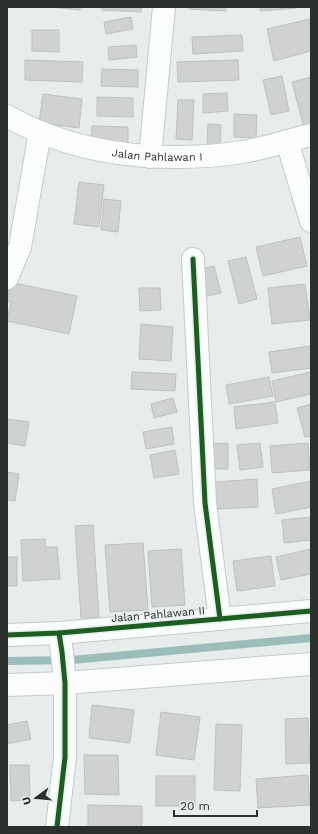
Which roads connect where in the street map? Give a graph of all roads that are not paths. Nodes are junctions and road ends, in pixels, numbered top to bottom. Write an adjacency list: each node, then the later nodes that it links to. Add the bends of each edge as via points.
1 (164, 7): 6 (street)
2 (7, 116): 3 (street, Jalan Pahlawan I)
3 (40, 132): 6 (street, Jalan Pahlawan I, via 105,152); 9 (street, via 20,247)
4 (311, 135): 5 (street, Jalan Pahlawan I)
5 (287, 141): 6 (street, Jalan Pahlawan I, via 244,152); 7 (street)
6 (150, 157)
7 (311, 221)
8 (193, 259): 11 (street, via 205,503)
9 (7, 278)
10 (311, 611): 11 (street, Jalan Pahlawan II)
11 (220, 619): 13 (street, Jalan Pahlawan II)
12 (7, 635): 13 (street, Jalan Pahlawan II)
13 (62, 659): 14 (street); 15 (street); 16 (street, via 65,757)
14 (311, 664)
15 (7, 685)
16 (57, 827)

